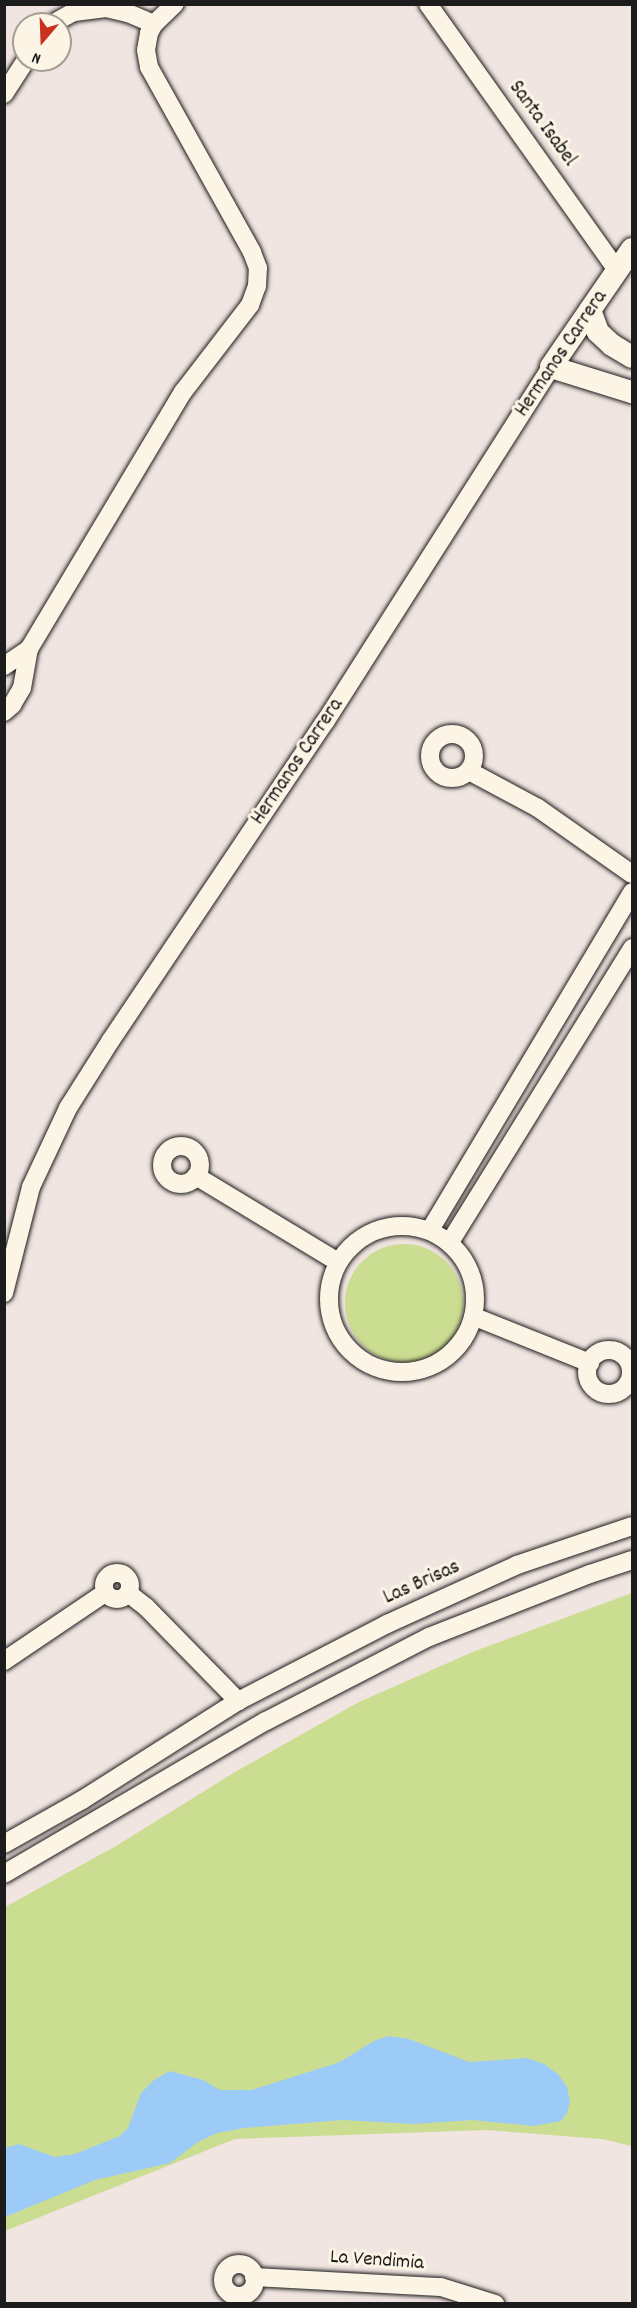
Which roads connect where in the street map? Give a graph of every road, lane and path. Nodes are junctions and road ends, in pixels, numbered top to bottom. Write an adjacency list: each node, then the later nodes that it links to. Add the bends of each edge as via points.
1 (175, 4): 4 (street)
2 (428, 4): 8 (street, Santa Isabel)
3 (72, 13): 4 (street, via 106,9)
4 (154, 24): 13 (street, via 147,42 149,67 252,252 258,268 257,286 250,305 183,392)
5 (18, 72): 6 (street)
6 (4, 94)
7 (633, 249): 8 (street, Hermanos Carrera)
8 (618, 271): 9 (street, Hermanos Carrera)
9 (590, 310): 10 (street, via 598,332); 11 (street, Hermanos Carrera)
10 (633, 357)
11 (551, 367): 12 (street); 24 (street, Hermanos Carrera, via 325,722 68,1108 31,1187)
12 (633, 392)
13 (29, 649): 14 (street); 15 (street, via 22,688)
14 (4, 666)
15 (4, 712)
16 (470, 771): 17 (street, via 538,808)
17 (633, 874)
18 (633, 892): 21 (street)
19 (633, 948): 22 (street)
20 (196, 1176): 23 (street)
21 (430, 1230): 22 (street); 23 (street, via 404,1225 378,1229 355,1242)
22 (450, 1242): 25 (street, via 468,1263 476,1289)
23 (338, 1262): 25 (street, via 329,1286 329,1311 334,1327 353,1354 375,1368 399,1373 425,1370 447,1358 465,1340)
24 (4, 1293)
25 (475, 1317): 26 (street)
26 (590, 1363)
27 (633, 1526): 30 (street, Las Brisas, via 517,1565 387,1624)
28 (633, 1560): 31 (street, via 429,1637)
29 (4, 1661): 30 (street, via 105,1593 117,1599 128,1593)
30 (238, 1701): 31 (street, via 255,1706); 32 (street, via 233,1717); 33 (street, Las Brisas, via 82,1800)
31 (266, 1721): 32 (street)
32 (243, 1735): 34 (street)
33 (4, 1844)
34 (4, 1874)
35 (254, 2277): 36 (street, La Vendimia, via 441,2287)
36 (495, 2304)

